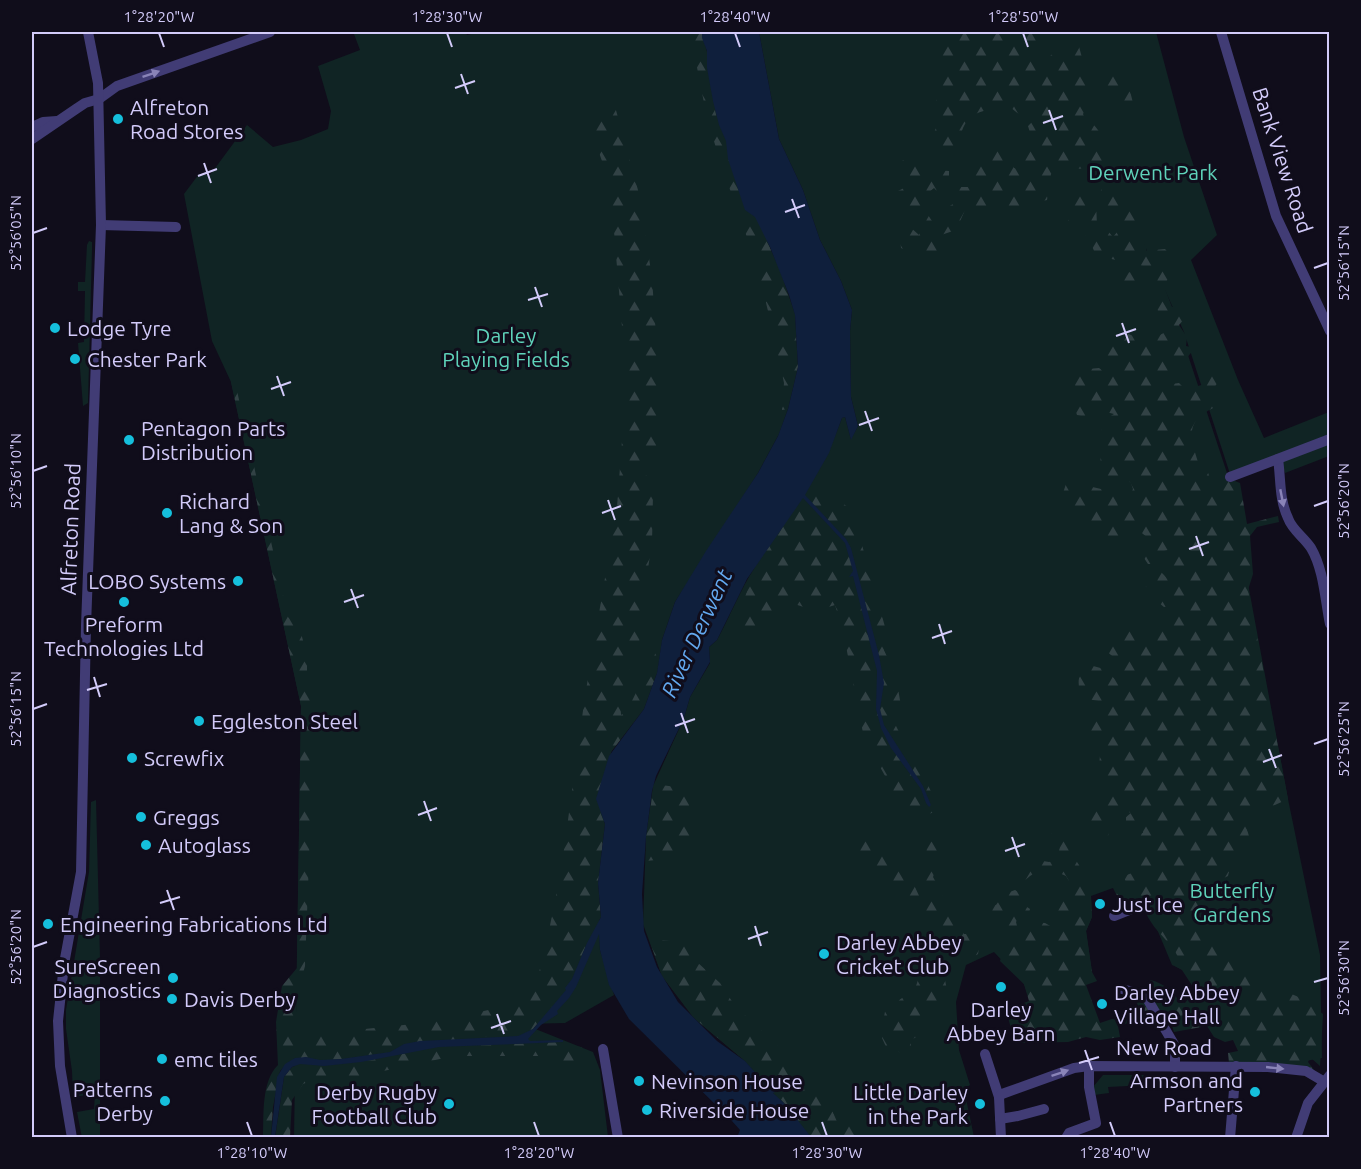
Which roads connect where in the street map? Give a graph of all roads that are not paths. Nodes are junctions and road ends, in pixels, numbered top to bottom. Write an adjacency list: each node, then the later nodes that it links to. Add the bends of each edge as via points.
1 (88, 32): 5 (street, Alfreton Road)
2 (270, 32): 4 (street)
3 (1221, 32): 11 (street, Bank View Road, via 1276,216)
4 (257, 34): 5 (street, one-way to 4, via 117,86)
5 (99, 99): 6 (street, via 85,103); 9 (street, Alfreton Road)
6 (59, 121): 7 (street); 8 (street)
7 (32, 127)
8 (32, 139)
9 (101, 225): 10 (street); 29 (street, Alfreton Road, via 81,872 58,1021 62,1089)
10 (176, 227)
11 (1329, 331)
12 (1329, 439): 13 (street)
13 (1278, 459): 14 (street); 15 (street, one-way to 15, via 1288,519)
14 (1230, 477)
15 (1324, 565): 16 (street)
16 (1329, 624)
17 (1134, 908): 18 (street)
18 (1114, 916)
19 (1122, 989): 24 (street, via 1145,995 1151,1003 1175,1046)
20 (603, 1048): 30 (street)
21 (985, 1054): 26 (street)
22 (1089, 1066): 24 (street, New Road); 26 (street, New Road, one-way to 22); 32 (street, via 1096,1123)
23 (1236, 1066): 24 (street, New Road); 25 (street, New Road, one-way to 25, via 1306,1071); 33 (street)
24 (1176, 1067)
25 (1327, 1078): 34 (street, via 1308,1103)
26 (1002, 1095): 28 (street)
27 (1044, 1109): 28 (street)
28 (1000, 1119): 31 (street)
29 (72, 1137)
30 (618, 1137)
31 (1001, 1137)
32 (1066, 1137)
33 (1230, 1137)
34 (1296, 1137)

